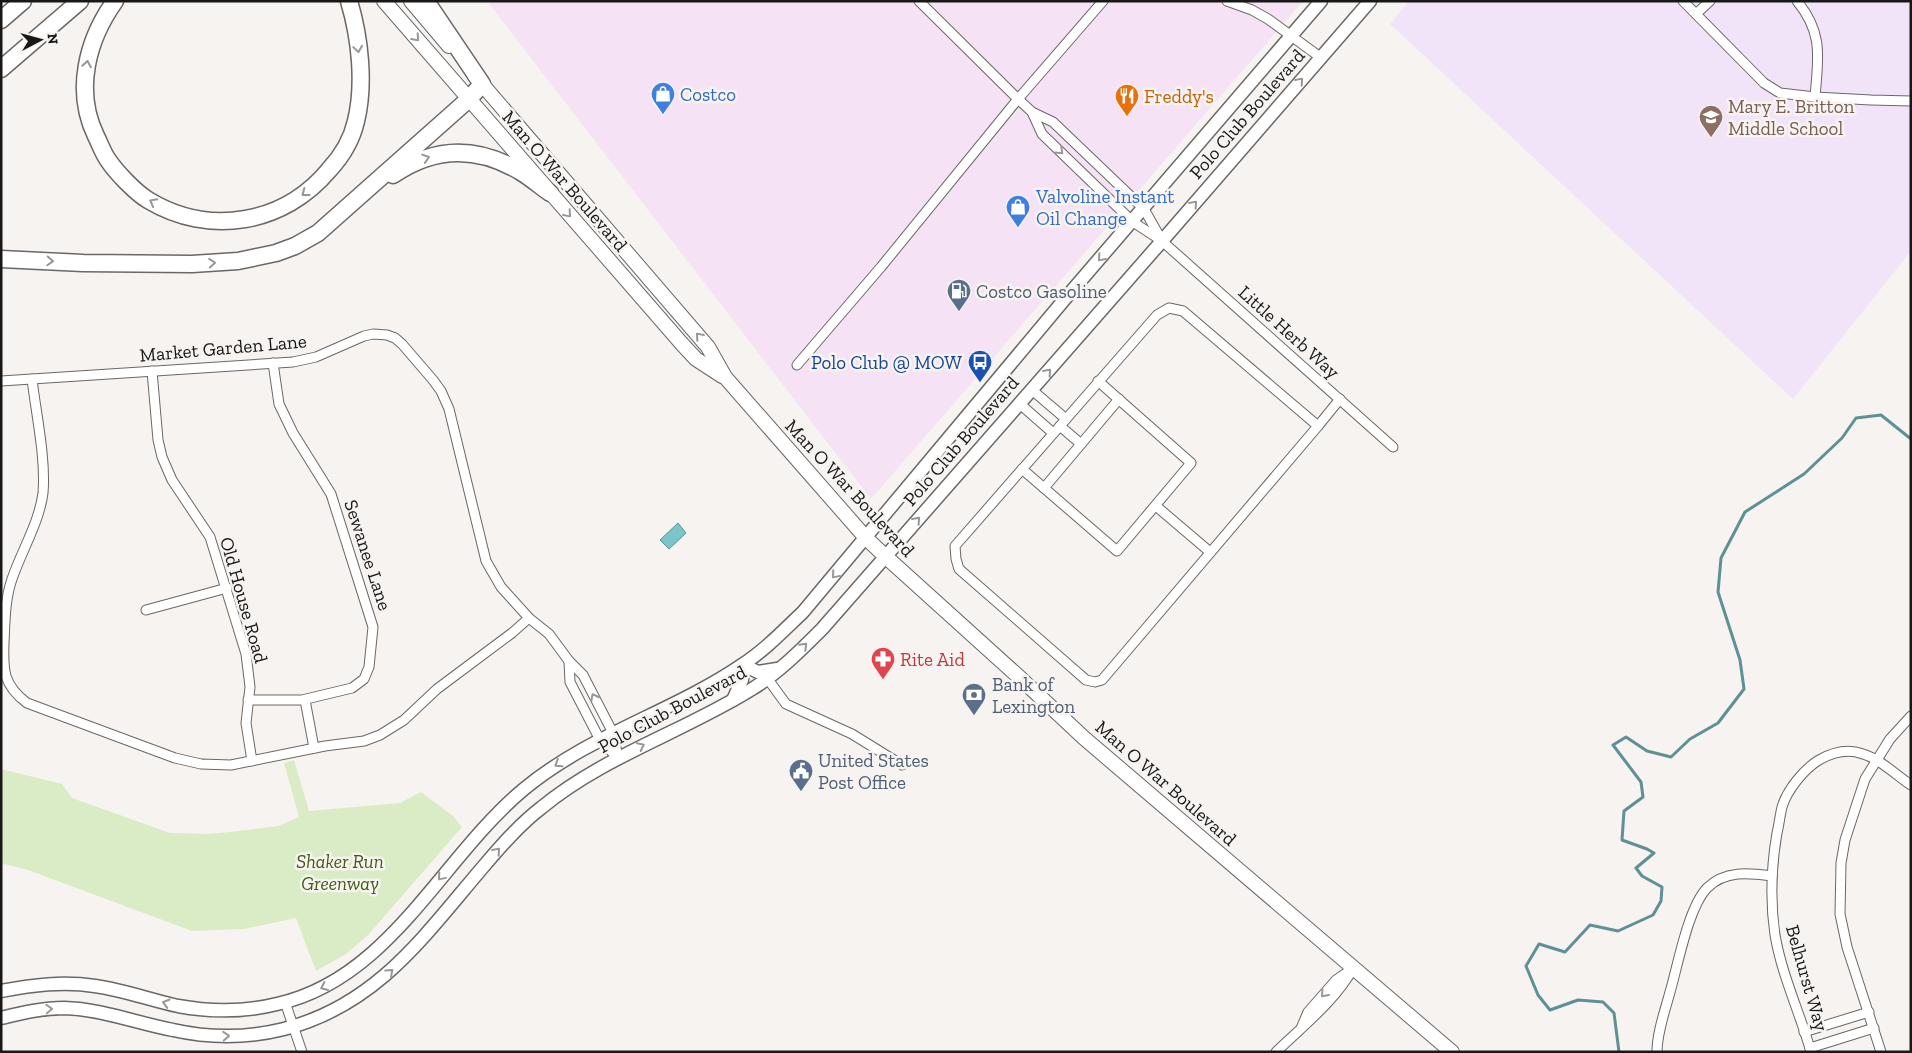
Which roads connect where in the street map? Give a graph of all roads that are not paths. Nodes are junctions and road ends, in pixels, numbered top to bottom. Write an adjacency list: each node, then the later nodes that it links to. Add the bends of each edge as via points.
1 (23, 1): 17 (highway)
2 (80, 1): 20 (highway)
3 (115, 1): 4 (highway, one-way to 3, via 359,56 360,91 356,122 344,150 322,179 293,203 257,218 234,221 188,217 147,200 108,160 90,124 84,90 87,60 96,33)
4 (349, 1)
5 (384, 1): 23 (main road, Man O War Boulevard, one-way to 23)
6 (411, 1): 21 (main road, Man O War Boulevard)
7 (426, 1): 21 (highway)
8 (920, 1): 24 (street)
9 (1103, 1): 24 (street)
10 (1228, 1): 18 (street, via 1252,10)
11 (1321, 1): 18 (street, Polo Club Boulevard)
12 (1370, 1): 19 (street, Polo Club Boulevard)
13 (1683, 1): 16 (street)
14 (1710, 1): 16 (street)
15 (1797, 1): 22 (street, via 1809,17 1818,45)
16 (1696, 14): 22 (street, via 1764,83 1780,92)
17 (1, 20)
18 (1292, 35): 19 (street); 29 (street, Polo Club Boulevard)
19 (1320, 58): 31 (street, Polo Club Boulevard, one-way to 19)
20 (1, 69)
21 (482, 84): 23 (highway); 36 (main road, Man O War Boulevard, one-way to 21, via 708,347)
22 (1816, 97): 25 (street)
23 (469, 99): 27 (main road, Man O War Boulevard); 28 (highway)
24 (1018, 99): 26 (street); 34 (street, via 882,267)
25 (1911, 101)
26 (1032, 112): 29 (street, via 1053,122); 30 (street, one-way to 30, via 1042,134)
27 (550, 193): 28 (highway, one-way to 27, via 419,160 462,152 486,155 504,162); 36 (main road, Man O War Boulevard, one-way to 36, via 696,359)
28 (354, 201): 32 (highway, one-way to 28, via 192,264 238,261 295,246 318,233)
29 (1144, 209): 30 (street, Polo Club Boulevard); 31 (street)
30 (1133, 222): 31 (street); 52 (street, Polo Club Boulevard, one-way to 52)
31 (1162, 241): 40 (street, Polo Club Boulevard, one-way to 31); 41 (street, Little Herb Way)
32 (1, 259)
33 (273, 363): 35 (street, Market Garden Lane); 57 (street, Market Garden Lane, via 316,357 373,334 387,335 402,344 433,380 446,402 486,561 501,587); 63 (street, Sewanee Lane, via 279,404 331,494 373,627 369,667 364,679 352,688)
34 (797, 365)
35 (152, 371): 37 (street, Market Garden Lane); 55 (street, Old House Road, via 162,457 172,480 210,537)
36 (724, 378): 52 (main road, Man O War Boulevard)
37 (32, 379): 38 (street, Market Garden Lane); 71 (street, via 43,471 42,494 7,597 3,662 9,685 26,703 175,758 216,766)
38 (1, 381)
39 (1098, 382): 42 (street); 44 (street); 45 (street, via 1157,315 1169,308 1183,311)
40 (1032, 390): 43 (street, Polo Club Boulevard); 44 (street)
41 (1340, 399): 45 (street); 48 (street, Little Herb Way)
42 (1119, 400): 47 (street); 51 (street, via 1191,463)
43 (1020, 404): 46 (street); 54 (street, Polo Club Boulevard, one-way to 43)
44 (1063, 422): 46 (street); 47 (street)
45 (1318, 426): 53 (street)
46 (1053, 433): 49 (street)
47 (1081, 444): 50 (street)
48 (1393, 448)
49 (1022, 469): 50 (street); 53 (street, via 955,546 959,569 1086,680 1102,680)
50 (1044, 488): 51 (street, via 1117,551)
51 (1156, 506): 53 (street)
52 (866, 538): 54 (main road, Man O War Boulevard); 59 (street, Polo Club Boulevard, one-way to 59, via 803,612 772,643)
53 (1210, 552)
54 (885, 556): 60 (street, Polo Club Boulevard, one-way to 54, via 822,629); 75 (main road, Man O War Boulevard, via 1084,738)
55 (227, 588): 56 (street); 62 (street, Old House Road, via 248,663)
56 (146, 610)
57 (529, 618): 58 (street, Market Garden Lane, via 548,634); 68 (street, via 463,668 393,728 364,741)
58 (568, 661): 66 (street, Market Garden Lane, one-way to 58, via 583,675); 67 (street, Market Garden Lane, via 570,682)
59 (743, 665): 60 (street, via 758,672); 64 (street, via 742,680); 66 (street, Polo Club Boulevard)
60 (781, 668): 61 (street, Polo Club Boulevard)
61 (767, 678): 64 (street, Polo Club Boulevard); 72 (street, via 786,704 852,734)
62 (248, 700): 63 (street, Sewanee Lane); 71 (street, Old House Road, via 246,723)
63 (305, 700): 68 (street)
64 (733, 700): 69 (street, Polo Club Boulevard, one-way to 64)
65 (1911, 716): 70 (street)
66 (613, 733): 67 (street, Polo Club Boulevard); 69 (street, Market Garden Lane)
67 (600, 740): 69 (street, Market Garden Lane); 77 (street, Polo Club Boulevard, one-way to 77, via 557,764 494,816 380,948 364,962 332,983)
68 (314, 748): 71 (street)
69 (618, 758): 80 (street, Polo Club Boulevard, one-way to 69, via 343,1006 380,981 397,966 512,834 571,785)
70 (1875, 760): 73 (street, Belhurst Way); 74 (street, Belhurst Way, via 1846,751 1831,753 1801,777 1782,806); 78 (street, via 1864,779 1845,840 1840,887 1840,914 1847,947)
71 (252, 761)
72 (902, 765)
73 (1911, 785)
74 (1772, 876): 82 (street, Belhurst Way, via 1776,937); 87 (street, via 1745,873 1725,876 1707,888 1697,903 1660,1030)
75 (1354, 967): 85 (street, via 1344,986); 86 (main road, Man O War Boulevard)
76 (1, 991): 77 (street, Polo Club Boulevard, one-way to 76, via 216,1011 176,1006 127,992 74,984 32,985)
77 (285, 1002): 80 (street)
78 (1869, 1012): 81 (street); 82 (street)
79 (1, 1018): 80 (street, Polo Club Boulevard, one-way to 80, via 64,1008 216,1036 253,1034)
80 (293, 1026): 84 (street)
81 (1874, 1028): 83 (street); 88 (street)
82 (1804, 1032): 83 (street, Belhurst Way)
83 (1811, 1050)
84 (302, 1052)
85 (1276, 1052)
86 (1452, 1052)
87 (1657, 1052)
88 (1881, 1052)

